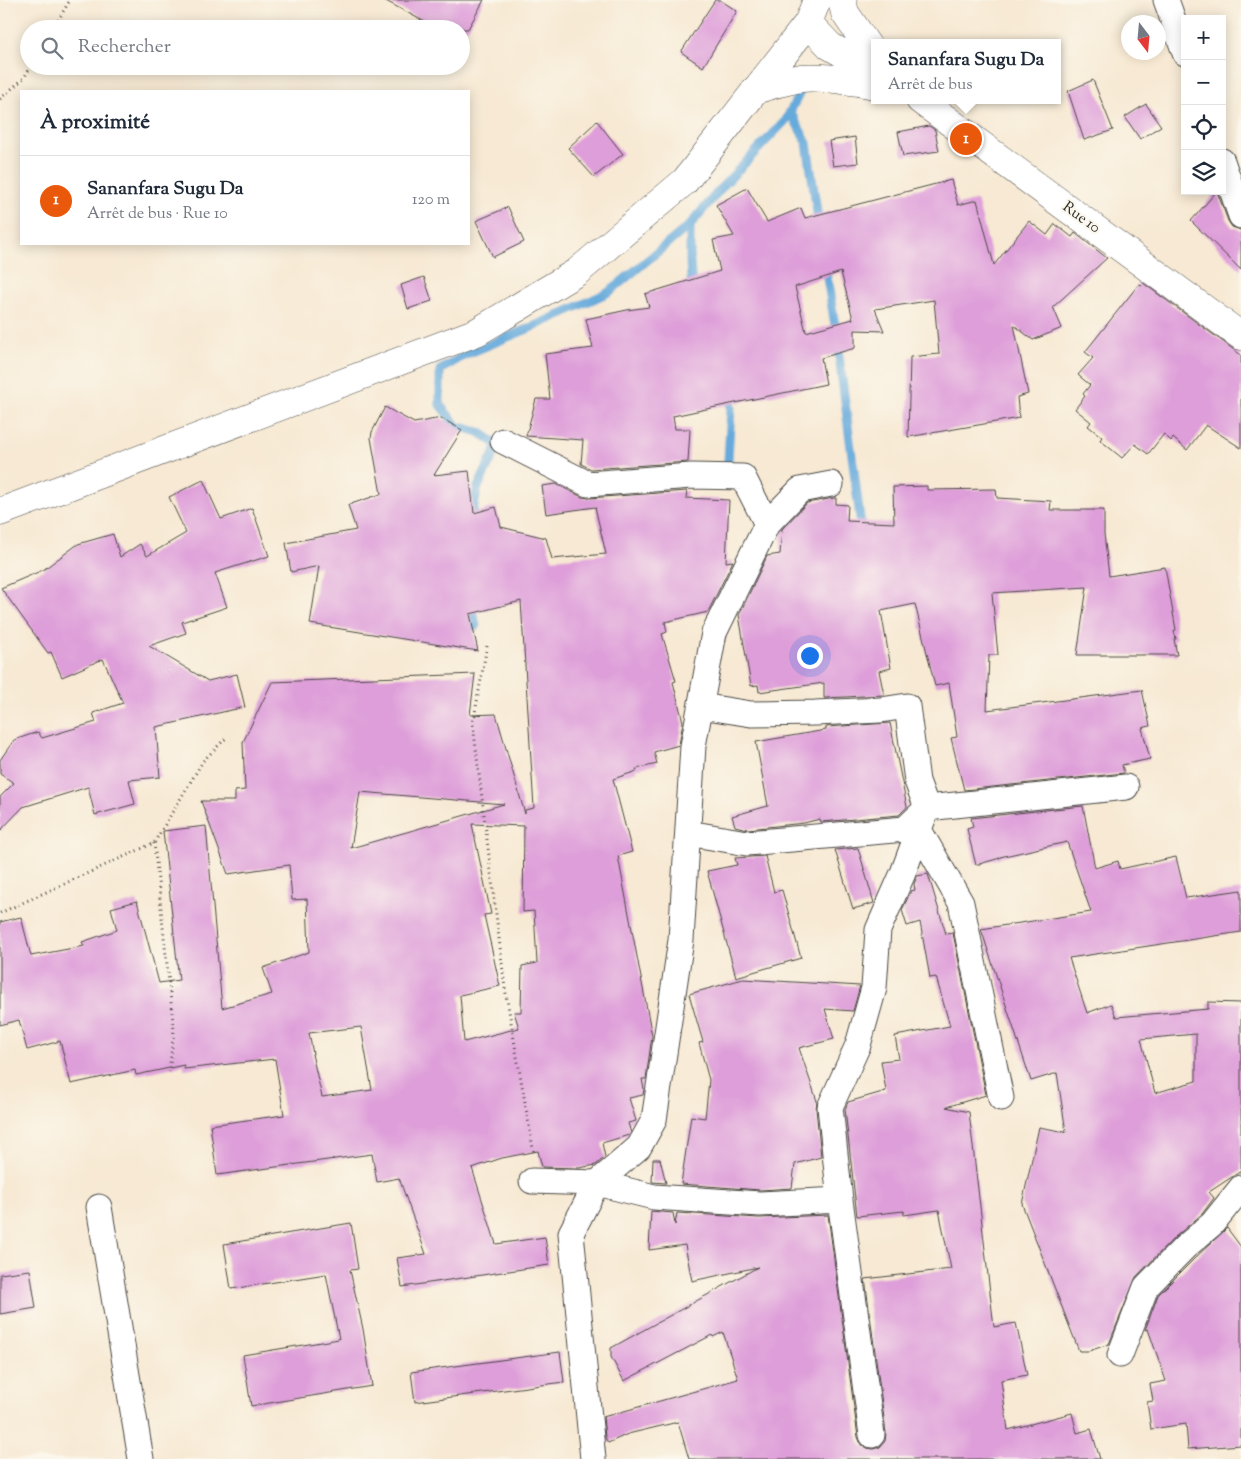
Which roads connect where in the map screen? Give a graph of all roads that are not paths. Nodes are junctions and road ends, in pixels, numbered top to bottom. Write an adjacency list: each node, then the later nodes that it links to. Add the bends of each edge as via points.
1 (842, 0): 5 (main road, via 845,13)
2 (1166, 0): 4 (street)
3 (812, 12): 6 (main road, via 830,46); 8 (main road)
4 (1181, 42)
5 (871, 51)
6 (871, 70)
7 (871, 84): 8 (main road, via 803,78)
8 (755, 90): 15 (main road, via 685,181 577,272 477,332)
9 (925, 104): 12 (main road, Rue 10)
10 (1226, 173): 11 (street)
11 (1241, 216)
12 (1241, 336)
13 (503, 442): 16 (street, via 588,484 691,476 743,477)
14 (831, 484): 16 (street, via 800,490)
15 (0, 512)
16 (767, 524): 17 (street, via 714,633)
17 (700, 706): 19 (street, via 751,714 872,711 907,706); 20 (street, via 693,746)
18 (1126, 787): 19 (street)
19 (923, 819): 20 (street, via 905,829 747,843); 21 (street, via 961,903); 25 (street, via 904,874 878,930 874,988 858,1045 830,1107)
20 (688, 833): 23 (street, via 681,940 654,1120 639,1147)
21 (1000, 1098)
22 (532, 1181): 23 (street)
23 (597, 1183): 25 (street, via 654,1197 760,1204); 30 (street, via 571,1233)
24 (1241, 1188): 27 (street, via 1212,1224 1146,1287)
25 (840, 1200): 28 (street)
26 (99, 1207): 29 (street)
27 (1120, 1355)
28 (872, 1435)
29 (142, 1459)
30 (593, 1459)

